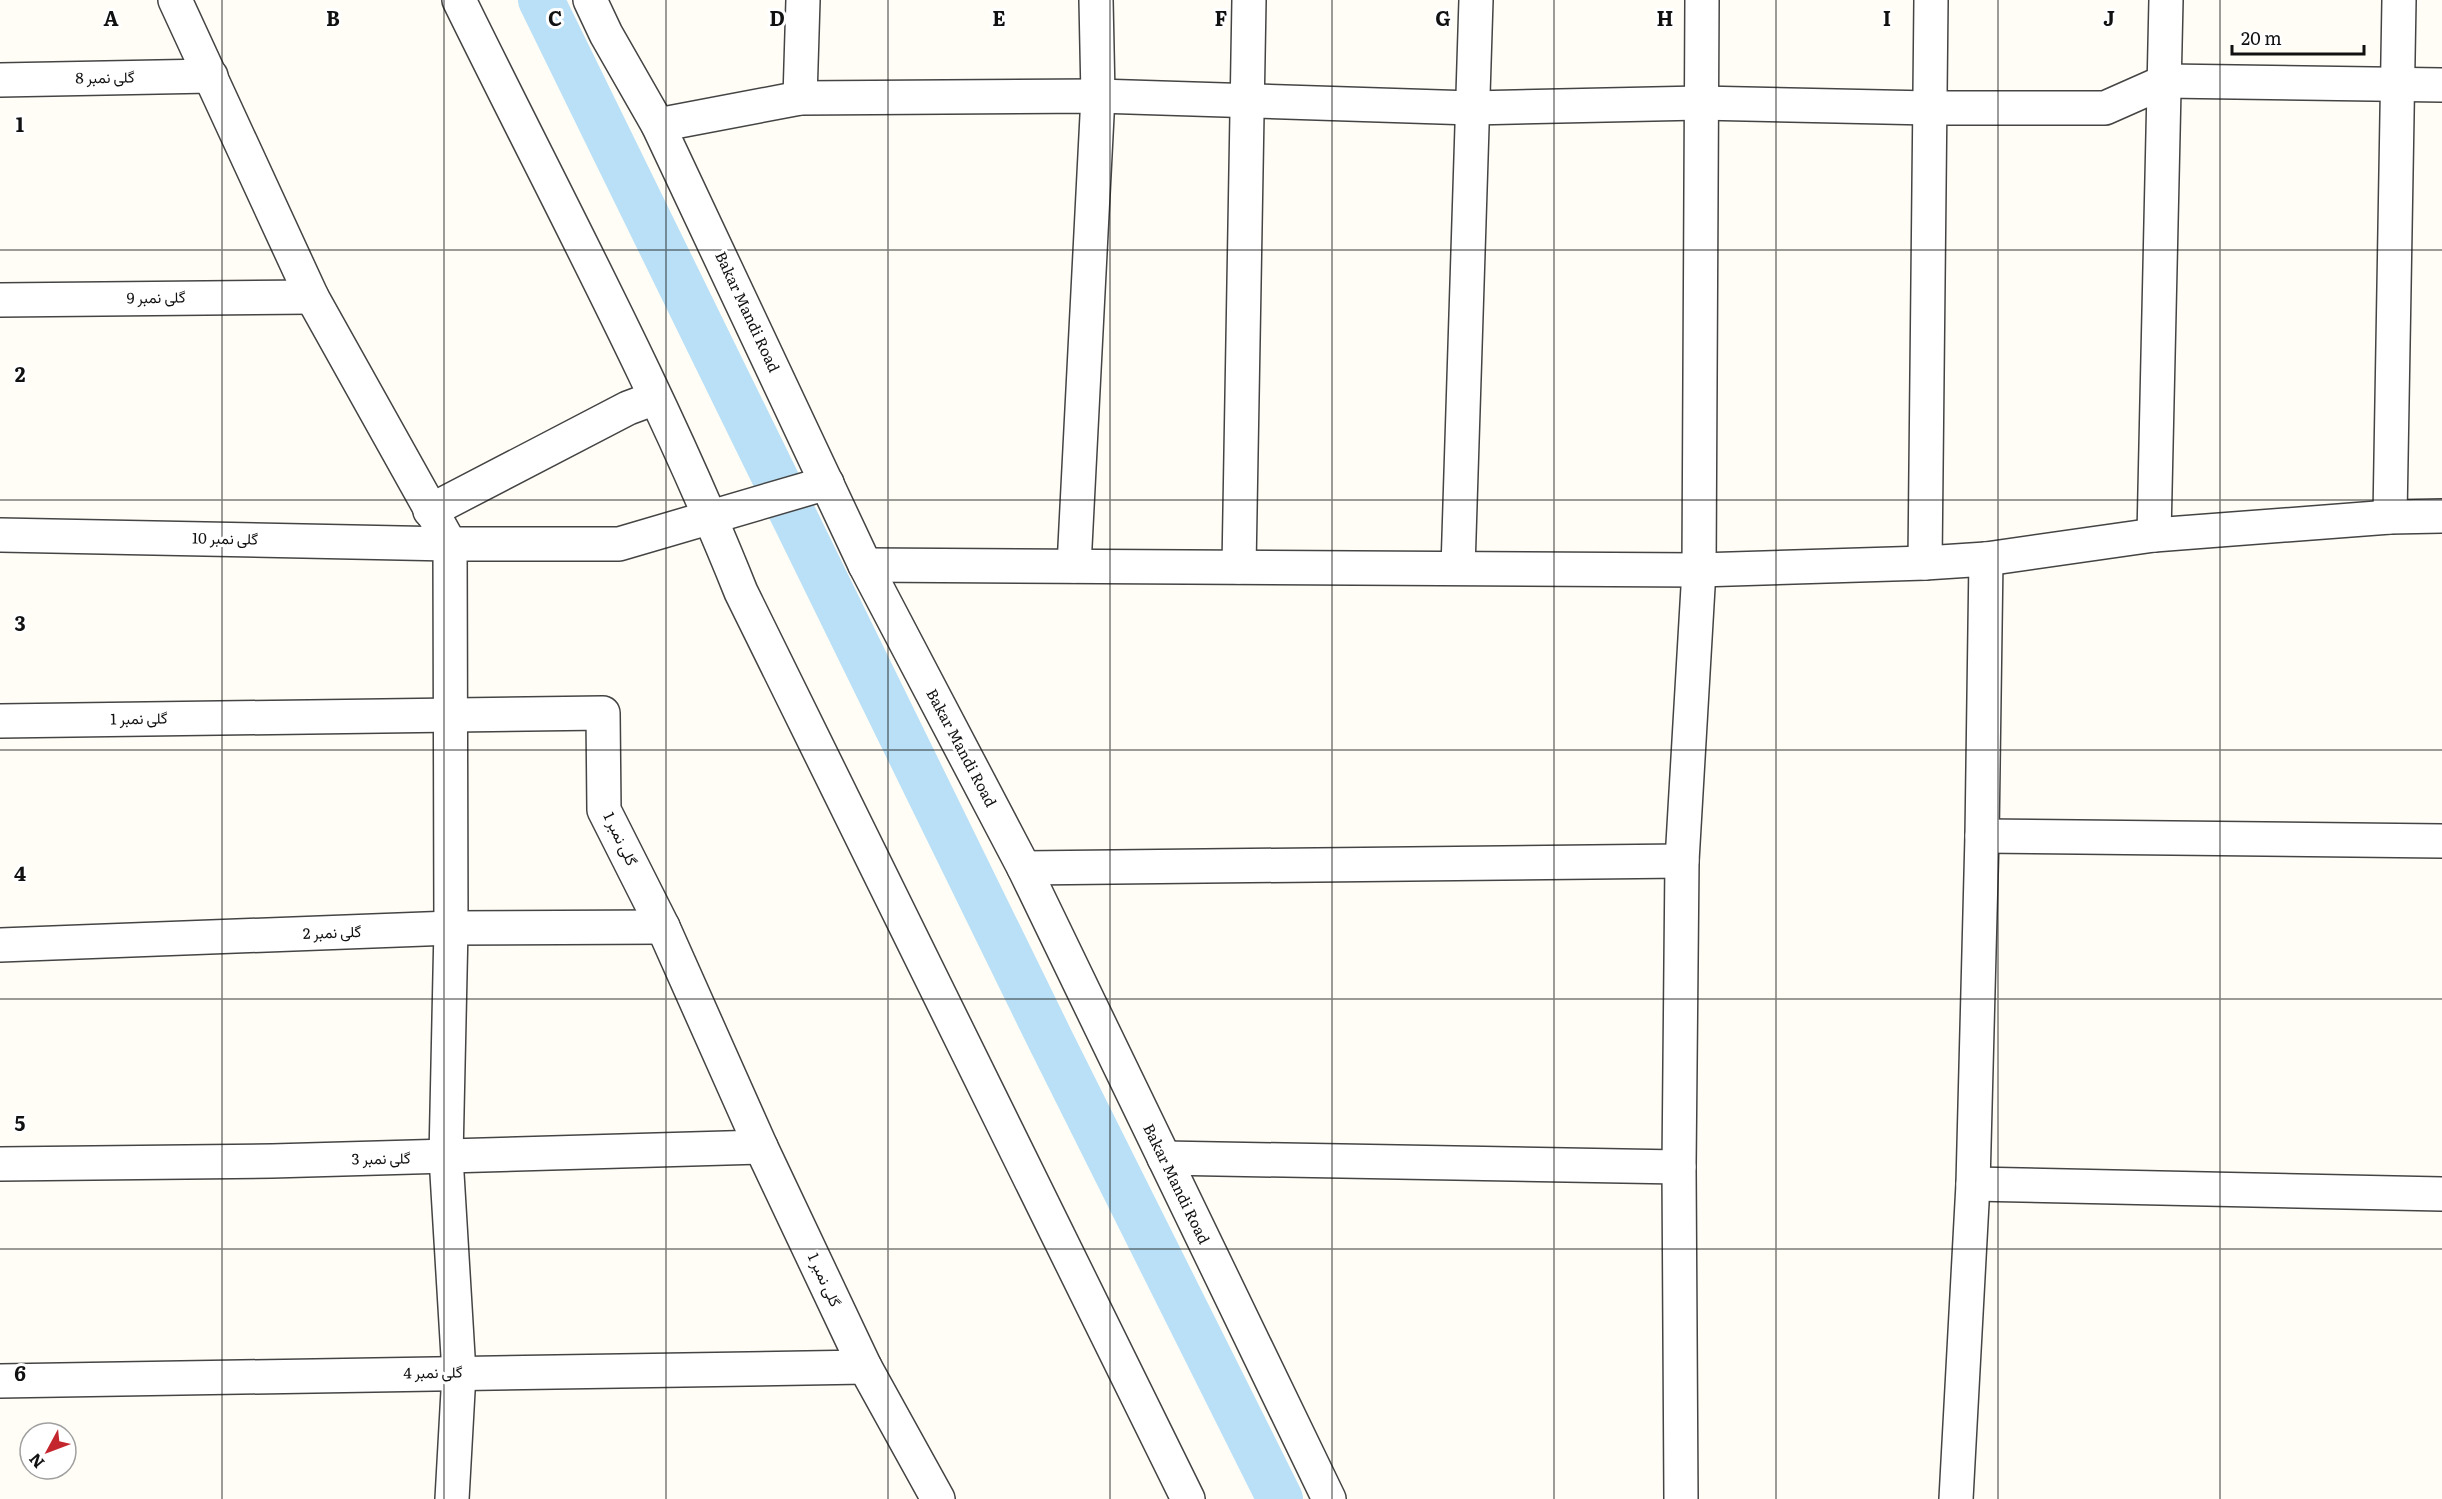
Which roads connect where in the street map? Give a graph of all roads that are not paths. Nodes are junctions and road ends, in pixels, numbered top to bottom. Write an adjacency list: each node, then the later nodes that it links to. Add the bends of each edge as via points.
1 (175, 0): 12 (street)
2 (459, 0): 26 (street)
3 (590, 0): 23 (street, Bakar Mandi Road)
4 (803, 0): 18 (street)
5 (1096, 0): 17 (street)
6 (1249, 0): 19 (street)
7 (1476, 0): 21 (street)
8 (1702, 0): 20 (street)
9 (1931, 0): 22 (street)
10 (2166, 0): 14 (street)
11 (2399, 0): 15 (street)
12 (211, 76): 13 (street, گلی نمبر 8); 24 (street)
13 (0, 80)
14 (2166, 81): 15 (street); 22 (street, via 2105,108); 33 (street)
15 (2397, 84): 16 (street); 30 (street)
16 (2442, 85)
17 (1098, 96): 18 (street); 19 (street); 38 (street)
18 (800, 98): 23 (street)
19 (1246, 102): 21 (street); 39 (street)
20 (1700, 103): 21 (street); 22 (street); 41 (street)
21 (1472, 108): 40 (street)
22 (1930, 108): 36 (street)
23 (658, 125): 27 (street, Bakar Mandi Road)
24 (312, 297): 25 (street, گلی نمبر 9); 28 (street)
25 (0, 300)
26 (656, 398): 28 (street, via 628,408); 31 (street)
27 (827, 483): 31 (street, گلی نمبر 10); 37 (street, Bakar Mandi Road)
28 (430, 511): 34 (street)
29 (2442, 516): 30 (street)
30 (2390, 517): 33 (street)
31 (712, 519): 34 (street, گلی نمبر 10, via 619,544); 63 (street, via 741,592)
32 (0, 535): 34 (street, گلی نمبر 10)
33 (2154, 535): 35 (street)
34 (450, 544): 42 (street)
35 (1986, 559): 36 (street); 44 (street)
36 (1925, 563): 41 (street)
37 (865, 565): 38 (street); 47 (street, Bakar Mandi Road)
38 (1074, 566): 39 (street)
39 (1239, 567): 40 (street)
40 (1458, 568): 41 (street)
41 (1699, 570): 46 (street)
42 (450, 715): 43 (street, گلی نمبر 1); 48 (street, گلی نمبر 1, via 603,713 604,810); 49 (street)
43 (0, 721)
44 (1982, 836): 45 (street); 56 (street)
45 (2442, 841)
46 (1682, 861): 47 (street); 55 (street)
47 (1024, 868): 53 (street, Bakar Mandi Road)
48 (663, 927): 49 (street, گلی نمبر 2); 51 (street, گلی نمبر 1)
49 (451, 928): 50 (street, گلی نمبر 2); 52 (street)
50 (0, 945)
51 (761, 1147): 52 (street, گلی نمبر 3); 58 (street, گلی نمبر 1)
52 (446, 1157): 54 (street, گلی نمبر 3); 59 (street)
53 (1164, 1158): 55 (street); 64 (street, Bakar Mandi Road)
54 (0, 1164)
55 (1679, 1167): 65 (street)
56 (1972, 1184): 57 (street); 66 (street)
57 (2442, 1194)
58 (865, 1367): 59 (street, گلی نمبر 4); 62 (street, گلی نمبر 1)
59 (459, 1373): 60 (street, گلی نمبر 4); 61 (street)
60 (0, 1381)
61 (452, 1499)
62 (938, 1499)
63 (1188, 1499)
64 (1329, 1499)
65 (1681, 1499)
66 (1956, 1499)

